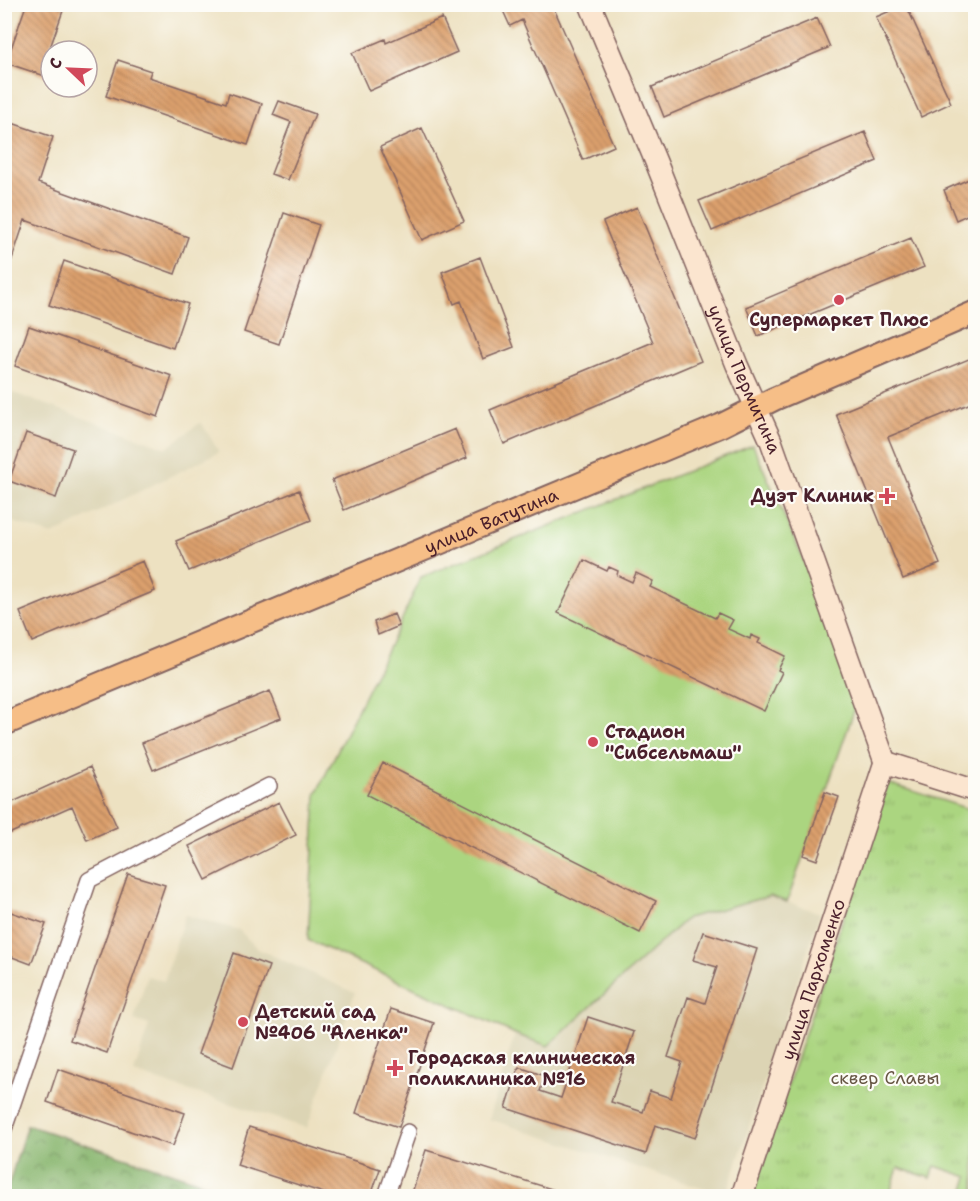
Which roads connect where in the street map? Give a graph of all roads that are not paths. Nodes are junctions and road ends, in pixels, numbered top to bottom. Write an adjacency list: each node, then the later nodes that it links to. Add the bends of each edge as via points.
1 (590, 4): 3 (street, улица Пермитина)
2 (975, 312): 3 (main road, улица Ватутина)
3 (756, 408): 4 (main road, улица Ватутина); 5 (street, улица Пермитина)
4 (4, 724)
5 (885, 762): 7 (street); 11 (street, улица Пархоменко)
6 (269, 786): 8 (street, via 89,880)
7 (975, 791)
8 (4, 1129)
9 (408, 1132): 10 (street)
10 (386, 1197)
11 (742, 1197)

